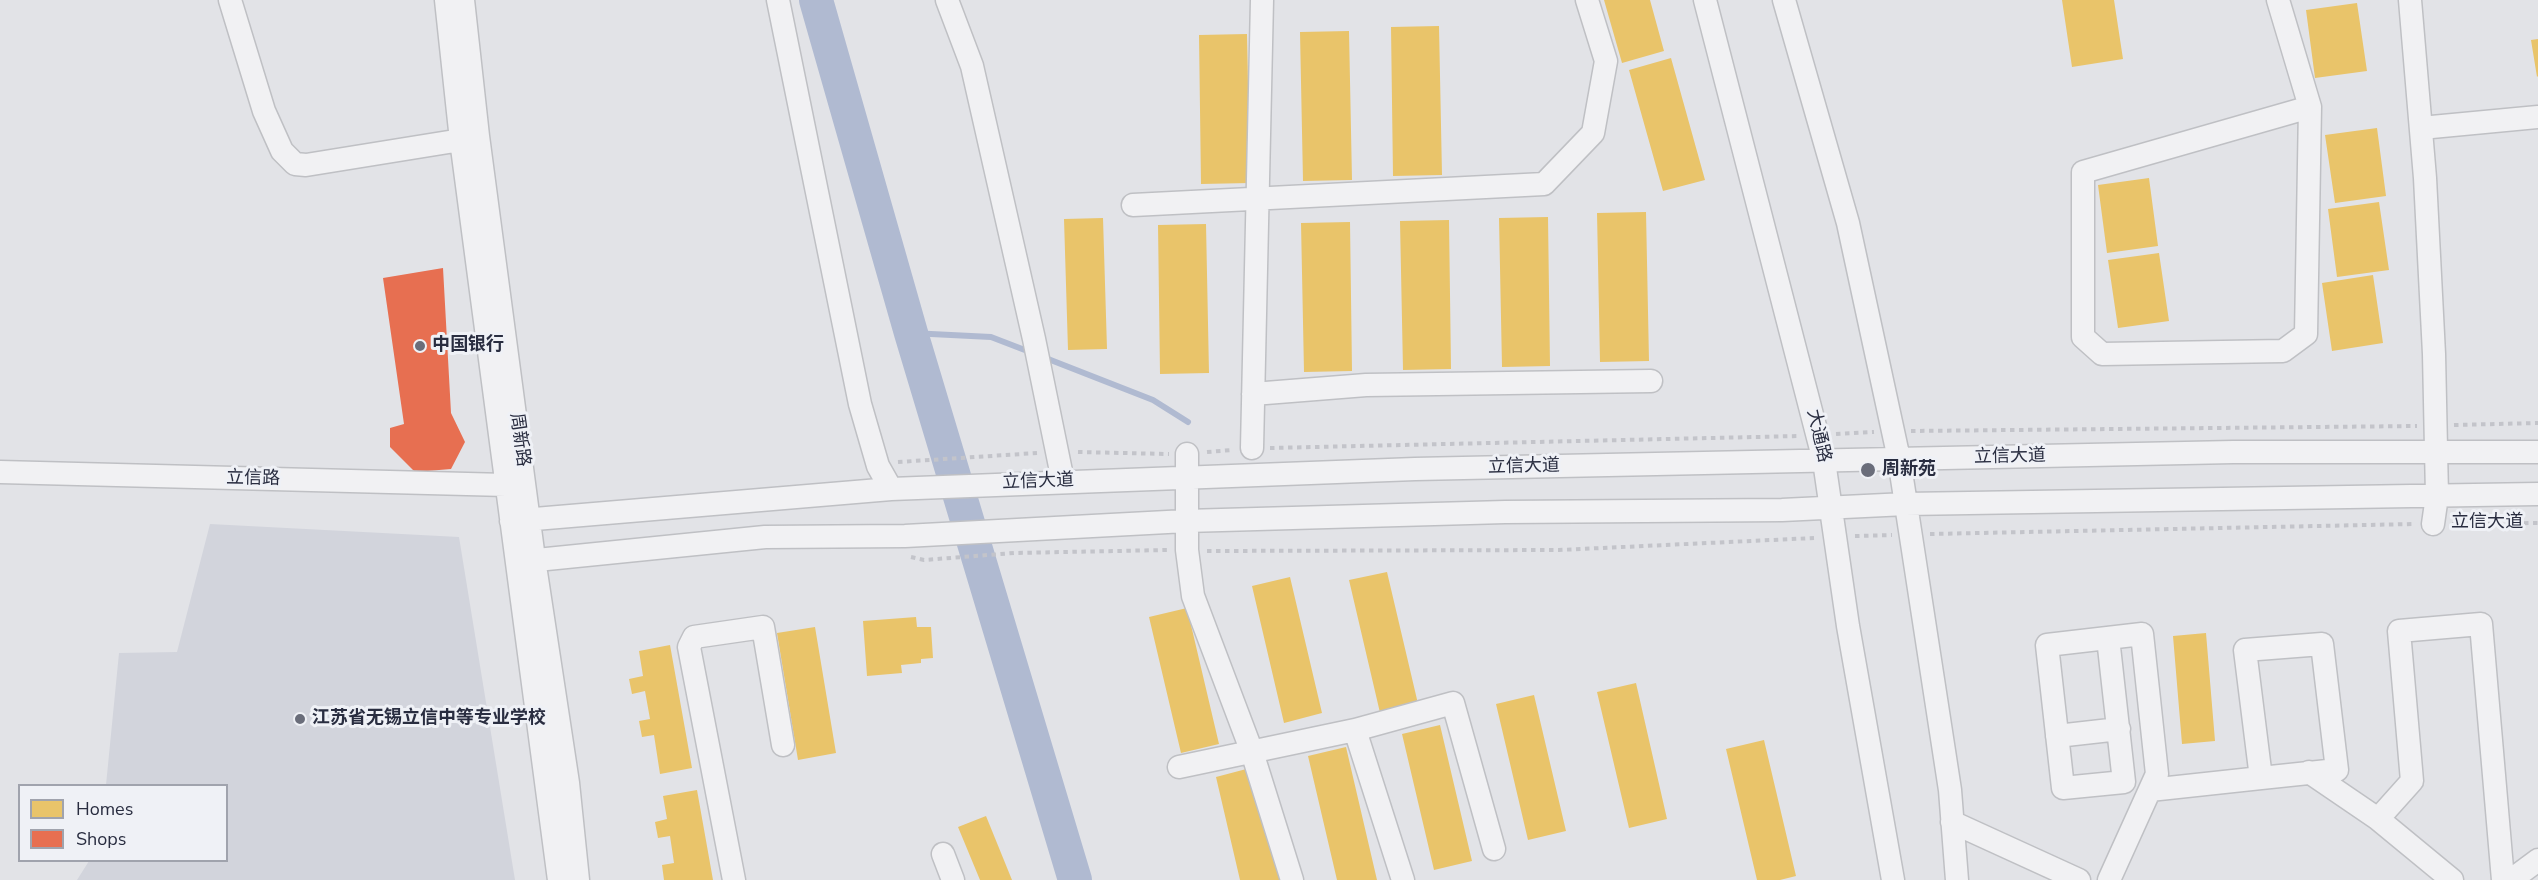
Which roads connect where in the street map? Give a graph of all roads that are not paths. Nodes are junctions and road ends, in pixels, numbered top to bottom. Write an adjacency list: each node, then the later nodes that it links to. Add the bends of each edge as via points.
1 (230, 0): 15 (street, via 264,111 282,152 295,164)
2 (446, 0): 15 (street, 周新路)
3 (463, 0): 36 (street, 周新路)
4 (778, 0): 30 (street, via 860,404 878,466)
5 (946, 0): 28 (street, via 972,66)
6 (1263, 0): 16 (street)
7 (1587, 0): 16 (street, via 1606,61 1593,133 1544,184)
8 (1705, 0): 25 (street, 大通路)
9 (1784, 0): 24 (street, via 1848,223)
10 (2278, 0): 12 (street)
11 (2410, 0): 14 (street)
12 (2310, 107): 12 (street, via 2083,172 2083,337 2102,354 2283,351 2306,334)
13 (2538, 117): 14 (street)
14 (2421, 128): 21 (street)
15 (461, 140): 29 (street, 周新路)
16 (1257, 200): 17 (street); 19 (street)
17 (1133, 205)
18 (1651, 381): 19 (street, via 1366,385)
19 (1253, 394): 20 (street)
20 (1252, 448)
21 (2436, 452): 22 (street, 立信大道); 24 (street, 立信大道); 32 (street)
22 (2538, 452)
23 (1187, 454): 27 (street)
24 (1899, 459): 25 (street, 立信大道); 33 (street)
25 (1824, 461): 27 (street, 立信大道); 34 (street, 大通路)
26 (0, 472): 29 (street, 立信路)
27 (1185, 478): 28 (street, 立信大道); 35 (street)
28 (1063, 481): 30 (street, 立信大道)
29 (506, 485): 36 (street, 周新路)
30 (891, 489): 36 (street, 立信大道)
31 (2538, 494): 32 (street, 立信大道)
32 (2437, 496): 33 (street, 立信大道); 37 (street)
33 (1906, 504): 34 (street, 立信大道); 50 (street)
34 (1831, 508): 35 (street, 立信大道); 60 (street, 大通路)
35 (1186, 520): 38 (street, 立信大道, via 905,536 765,537); 44 (street, via 1193,596)
36 (521, 521): 38 (street, 周新路)
37 (2433, 524)
38 (525, 560): 54 (street, 周新路); 55 (street, 周新路, via 568,783)
39 (2108, 638): 40 (street); 42 (street, via 2047,645); 48 (street, via 2142,634 2157,774)
40 (2119, 729): 42 (street); 42 (street, via 2124,782 2063,788)
41 (1355, 730): 44 (street); 51 (street, via 1452,703); 59 (street)
42 (2057, 736)
43 (783, 745): 56 (street, via 763,627 694,636 689,647)
44 (1252, 752): 45 (street); 58 (street)
45 (1179, 767)
46 (2309, 772): 47 (street); 47 (street, via 2337,770 2322,644 2245,650); 49 (street)
47 (2261, 778): 48 (street)
48 (2150, 790): 63 (street)
49 (2378, 819): 64 (street); 65 (street, via 2412,781 2399,631 2481,624)
50 (1952, 822): 61 (street); 62 (street)
51 (1494, 849)
52 (943, 854): 57 (street)
53 (2538, 860): 66 (street)
54 (559, 880)
55 (578, 880)
56 (734, 880)
57 (953, 880)
58 (1292, 880)
59 (1403, 880)
60 (1893, 880)
61 (1957, 880)
62 (2079, 880)
63 (2109, 880)
64 (2452, 880)
65 (2504, 880)
66 (2511, 880)

